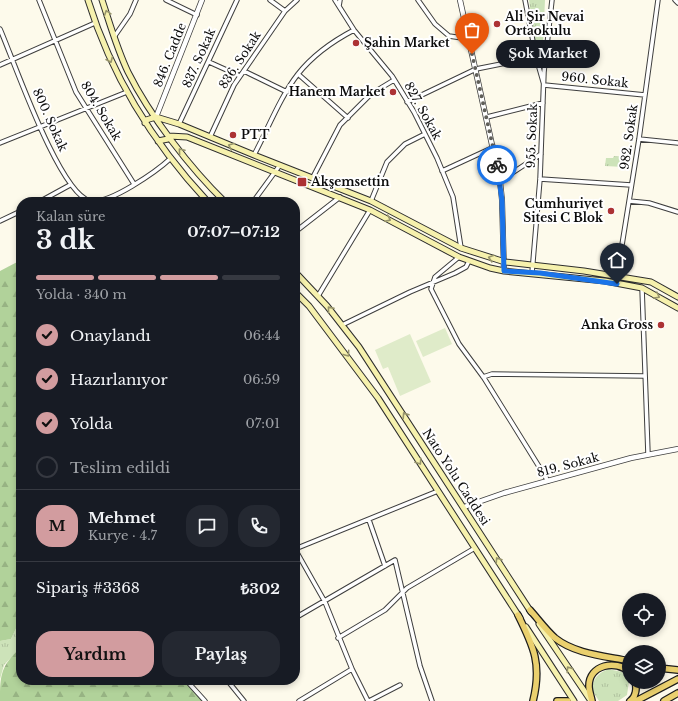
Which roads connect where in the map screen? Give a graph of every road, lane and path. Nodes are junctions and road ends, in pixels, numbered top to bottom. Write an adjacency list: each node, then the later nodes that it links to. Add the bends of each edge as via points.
1 (39, 0): 27 (street, 804. Sokak)
2 (88, 0): 22 (main road)
3 (102, 0): 25 (main road, one-way to 3)
4 (136, 0): 25 (street)
5 (166, 0): 21 (street)
6 (202, 0): 21 (street, 846. Cadde)
7 (237, 0): 30 (street, 837. Sokak)
8 (270, 0): 20 (street)
9 (297, 0): 20 (street, 836. Sokak)
10 (335, 0): 19 (street, 827. Sokak)
11 (340, 0): 19 (street)
12 (418, 0): 26 (street, via 436,24 449,36)
13 (460, 0): 26 (street)
14 (525, 0): 28 (street)
15 (552, 0): 37 (street, 955. Sokak)
16 (658, 0): 40 (street, 982. Sokak)
17 (675, 0): 18 (street)
18 (678, 3)
19 (339, 6): 24 (street, 827. Sokak)
20 (285, 11): 33 (street, 836. Sokak)
21 (197, 15): 44 (street, 846. Cadde)
22 (95, 23): 27 (street); 38 (main road, one-way to 38)
23 (0, 29): 29 (street, 800. Sokak)
24 (354, 30): 34 (street, via 321,51); 36 (street, 827. Sokak)
25 (114, 37): 44 (main road, via 128,72)
26 (469, 38): 32 (street)
27 (55, 41): 29 (street); 43 (street, 804. Sokak)
28 (536, 57): 32 (street); 37 (street)
29 (13, 60): 31 (street); 49 (street, 800. Sokak)
30 (209, 62): 35 (street); 48 (street, 837. Sokak)
31 (0, 65)
32 (476, 69): 41 (street); 45 (street)
33 (244, 71): 35 (street, 836. Sokak); 39 (street)
34 (298, 74): 39 (street); 46 (street)
35 (240, 76): 52 (street, 836. Sokak)
36 (394, 80): 41 (street, 827. Sokak); 46 (street, via 372,94)
37 (544, 85): 40 (street, 960. Sokak); 42 (street, 955. Sokak)
38 (127, 92): 43 (street); 47 (main road)
39 (287, 92): 59 (street)
40 (645, 95): 53 (street, 982. Sokak)
41 (407, 102): 50 (street, 827. Sokak)
42 (543, 103): 45 (street); 58 (street, 955. Sokak)
43 (85, 108): 49 (street); 67 (street, 804. Sokak)
44 (156, 117): 47 (main road); 48 (main road); 51 (main road)
45 (487, 117): 57 (street)
46 (348, 118): 64 (street, via 340,125)
47 (144, 123): 54 (main road)
48 (180, 124): 52 (main road)
49 (40, 126): 55 (street); 68 (street, 800. Sokak)
50 (424, 134): 62 (street, 827. Sokak); 77 (street, via 405,144 387,162)
51 (169, 136): 54 (main road); 63 (main road, via 187,137); 74 (main road, one-way to 51)
52 (210, 137): 59 (main road, one-way to 52)
53 (639, 139): 56 (street); 69 (street, 982. Sokak)
54 (158, 142): 60 (main road)
55 (0, 143)
56 (678, 143)
57 (494, 147): 62 (street); 66 (street)
58 (541, 154): 65 (street, 955. Sokak); 66 (street)
59 (254, 155): 61 (main road)
60 (171, 158): 67 (street, via 161,168); 73 (main road)
61 (280, 165): 63 (street); 64 (main road)
62 (442, 171): 84 (street, 827. Sokak, via 453,197)
63 (275, 172): 75 (street); 76 (main road)
64 (313, 177): 77 (main road)
65 (540, 178): 69 (street); 88 (street, 955. Sokak)
66 (500, 181): 87 (street)
67 (134, 184): 72 (street, 800. Sokak)
68 (70, 185): 70 (street); 71 (street, 800. Sokak)
69 (631, 185): 78 (street, 982. Sokak)
70 (48, 197)
71 (83, 197)
72 (111, 197)
73 (204, 197)
74 (221, 197)
75 (257, 197)
76 (340, 197): 79 (main road); 83 (street)
77 (371, 201): 84 (main road)
78 (629, 201): 80 (street, via 649,203); 91 (street, 982. Sokak)
79 (370, 210): 85 (main road, one-way to 85); 95 (street)
80 (678, 212)
81 (16, 213): 82 (street)
82 (0, 221)
83 (300, 228)
84 (461, 248): 87 (main road, one-way to 84)
85 (459, 257): 86 (main road); 93 (street, via 434,277)
86 (469, 261): 89 (main road); 93 (street, via 461,270)
87 (505, 262): 88 (main road); 89 (street)
88 (533, 265): 90 (street, 955. Sokak); 91 (main road)
89 (504, 271): 90 (main road)
90 (532, 273): 94 (main road)
91 (617, 276): 97 (main road, via 651,282)
92 (300, 277): 95 (main road, Nato Yolu Caddesi)
93 (432, 283): 99 (street); 101 (street, via 431,289 437,304 459,344)
94 (642, 288): 98 (main road, one-way to 98); 100 (street)
95 (318, 296): 99 (main road, Nato Yolu Caddesi, one-way to 95)
96 (300, 297): 105 (main road, Nato Yolu Caddesi, one-way to 105, via 357,368)
97 (678, 297)
98 (678, 308)
99 (342, 326): 106 (main road, Nato Yolu Caddesi, one-way to 99)
100 (644, 376): 101 (street, via 492,374); 103 (street)
101 (483, 377): 104 (street)
102 (678, 449): 103 (street, 819. Sokak)
103 (648, 454): 104 (street, 819. Sokak)
104 (548, 481): 106 (street, 819. Sokak)
105 (438, 491): 107 (street); 109 (main road, Nato Yolu Caddesi)
106 (464, 507): 114 (main road, Nato Yolu Caddesi, one-way to 106)
107 (369, 520): 108 (street); 111 (street)
108 (300, 547)
109 (475, 548): 112 (street); 116 (main road, Nato Yolu Caddesi)
110 (300, 558): 113 (street)
111 (385, 566): 112 (street, via 395,560); 113 (street)
112 (403, 590): 117 (street, via 385,610); 133 (street, via 420,666)
113 (325, 602): 115 (street); 117 (street)
114 (530, 610): 118 (main road, via 555,638 568,646); 138 (main road, Nato Yolu Caddesi, one-way to 114)
115 (300, 615)
116 (518, 615): 134 (main road, via 534,650 537,686); 137 (main road, Nato Yolu Caddesi)
117 (338, 638): 121 (street)
118 (622, 660)
119 (622, 668): 138 (main road, via 616,665 605,665 596,670 589,685)
120 (666, 669): 122 (main road)
121 (352, 670): 131 (street); 132 (street)
122 (678, 670)
123 (678, 679): 140 (main road)
124 (191, 685): 129 (street)
125 (231, 685): 130 (street)
126 (400, 685): 132 (street)
127 (635, 689): 139 (main road)
128 (678, 693): 141 (main road)
129 (205, 701)
130 (244, 701)
131 (299, 701)
132 (369, 701)
133 (432, 701)
134 (533, 701)
135 (558, 701): 136 (main road)
136 (568, 701)
137 (574, 701)
138 (592, 701)
139 (630, 701)
140 (636, 701)
141 (664, 701)

